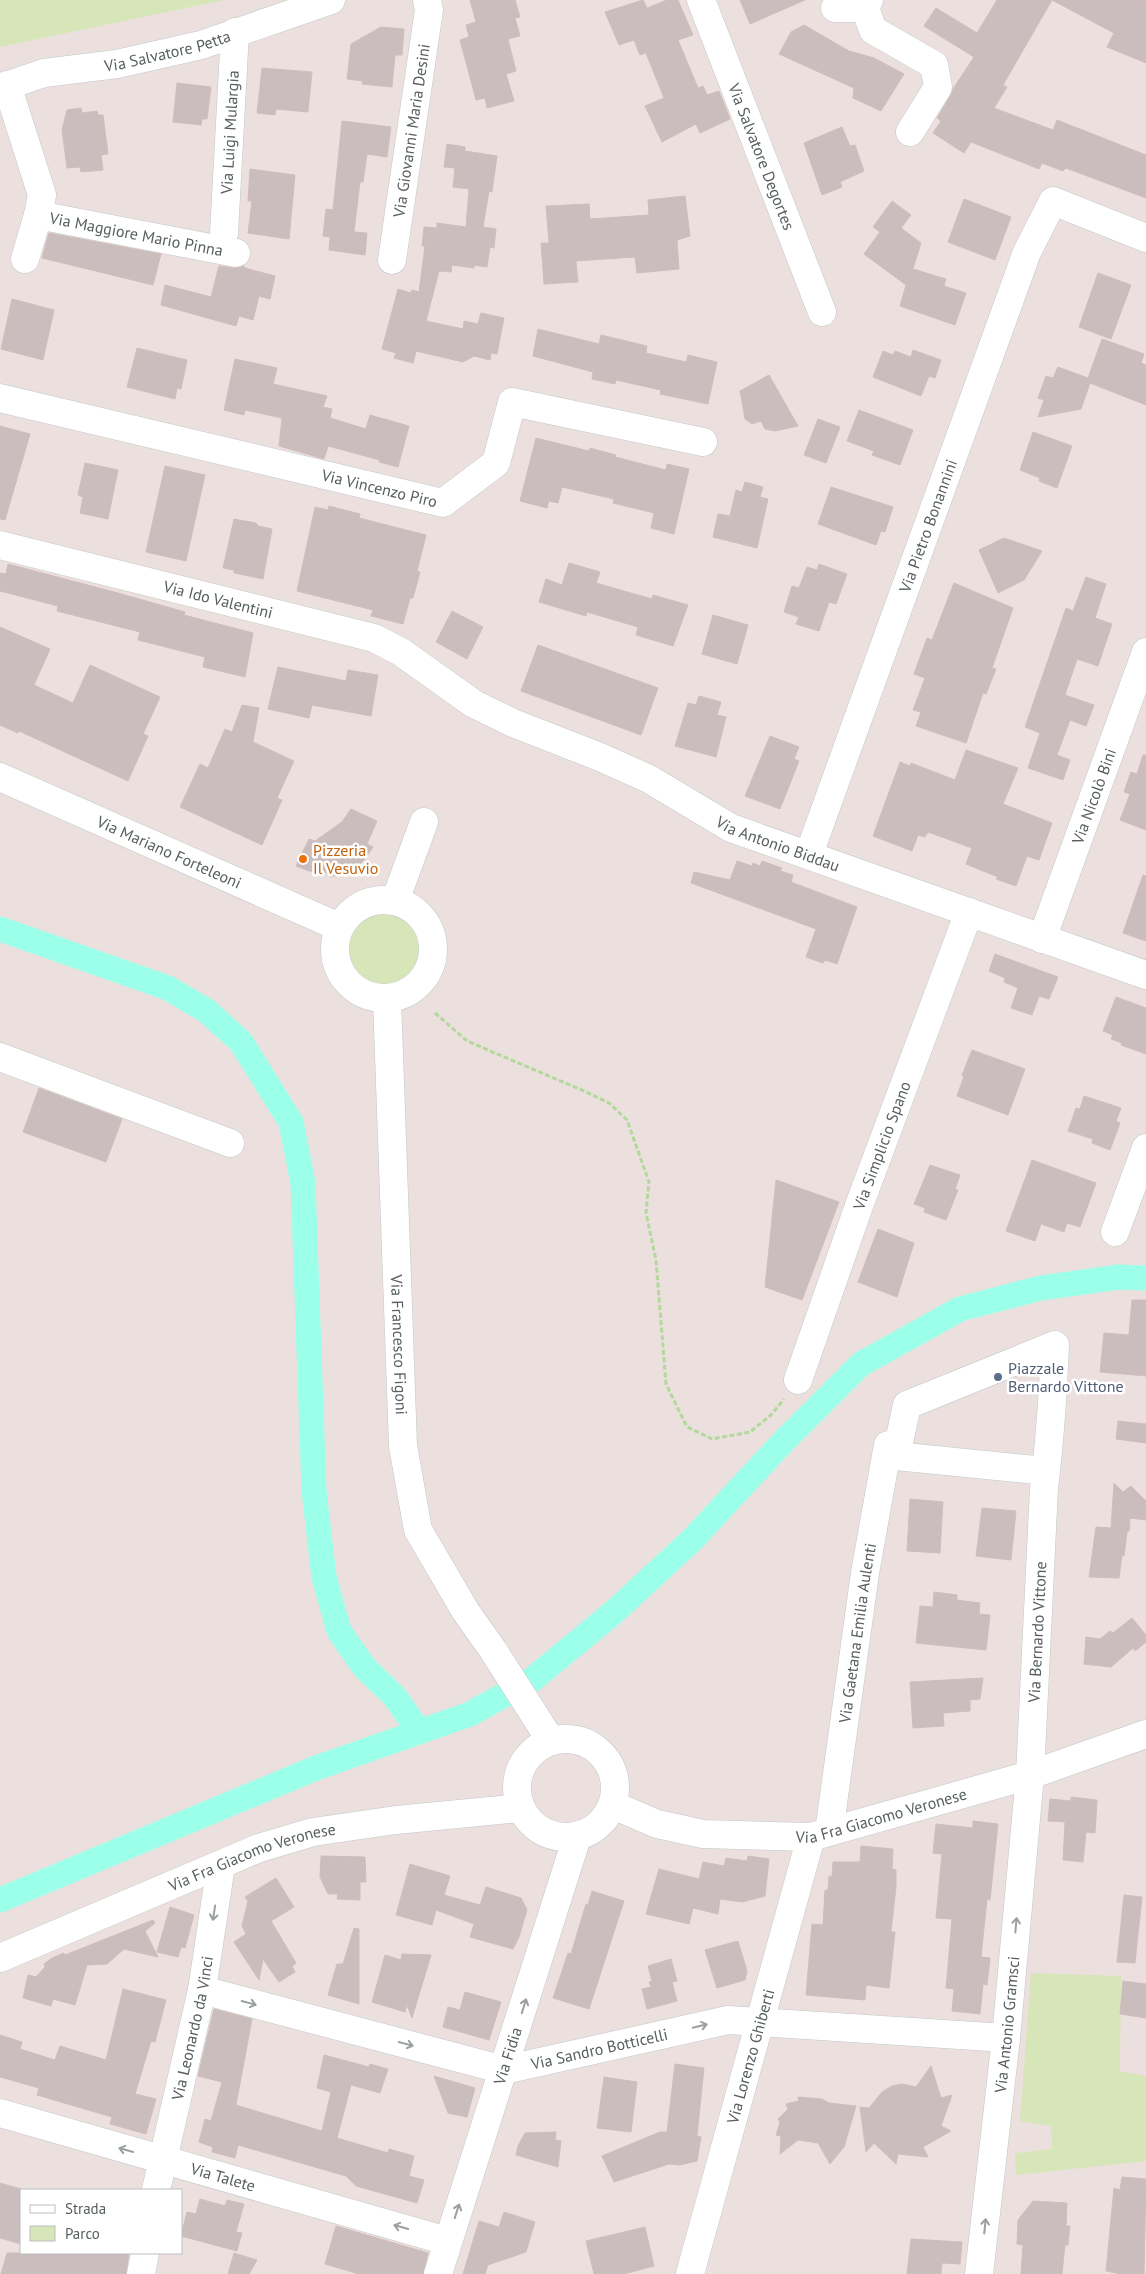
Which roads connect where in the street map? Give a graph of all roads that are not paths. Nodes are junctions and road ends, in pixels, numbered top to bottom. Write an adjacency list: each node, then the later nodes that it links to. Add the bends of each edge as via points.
1 (331, 0): 6 (street, Via Salvatore Petta)
2 (428, 0): 13 (street, Via Giovanni Maria Desini)
3 (701, 0): 14 (street, Via Salvatore Degortes)
4 (867, 4): 5 (street); 8 (street, via 873,30 934,65 938,87)
5 (835, 8)
6 (235, 32): 7 (street, Via Salvatore Petta, via 201,45 117,64 44,72); 11 (street, Via Luigi Mulargia)
7 (3, 86): 9 (street, Via Maggiore Mario Pinna, via 42,195)
8 (910, 132)
9 (38, 215): 11 (street, Via Maggiore Mario Pinna); 12 (street, Via Maggiore Mario Pinna)
10 (1146, 238): 22 (street, Via Pietro Bonannini, via 1053,201 1027,252)
11 (230, 243)
12 (25, 259)
13 (392, 260)
14 (822, 312)
15 (0, 398): 16 (street, Via Vincenzo Piro, via 443,503 496,464 512,402)
16 (703, 442)
17 (0, 545): 19 (street, Via Ido Valentini, via 374,638 401,652)
18 (1146, 652): 26 (street, Via Nicolò Bini)
19 (428, 673): 22 (street, Via Antonio Biddau, via 474,704 648,779 731,828)
20 (0, 777): 25 (street, Via Mariano Forteleoni)
21 (424, 822): 23 (street)
22 (809, 854): 24 (street, Via Antonio Biddau)
23 (395, 901): 25 (street, via 378,900 362,904); 28 (street, via 422,917 431,938 432,961 426,976 415,988 402,996)
24 (969, 912): 26 (street, Via Antonio Biddau); 33 (street, Via Simplicio Spano)
25 (339, 927): 28 (street, via 334,944 335,961 342,977 354,990 370,997)
26 (1042, 939): 27 (street, Via Antonio Biddau)
27 (1146, 975)
28 (387, 999): 37 (street, Via Francesco Figoni, via 403,1446 418,1530 466,1612)
29 (0, 1057): 30 (street)
30 (230, 1143)
31 (1146, 1148): 32 (street)
32 (1115, 1232)
33 (798, 1380)
34 (898, 1449): 35 (street, via 896,1456); 35 (street, via 907,1405 1055,1345); 41 (street, Via Gaetana Emilia Aulenti, via 888,1445)
35 (1045, 1479): 38 (street, Via Bernardo Vittone)
36 (1146, 1734): 38 (street, Via Fra Giacomo Veronese)
37 (551, 1741): 39 (street, via 582,1741 596,1748 614,1774); 40 (street, via 537,1748 518,1774 516,1791)
38 (1030, 1775): 41 (street, Via Fra Giacomo Veronese); 47 (street, Via Antonio Gramsci, one-way to 38)
39 (613, 1805): 41 (street, Via Fra Giacomo Veronese, via 657,1824 703,1834); 42 (street, via 593,1830)
40 (520, 1808): 42 (street, via 529,1822 543,1833 560,1838); 43 (street, Via Fra Giacomo Veronese, via 313,1832 259,1848)
41 (820, 1834): 46 (street, Via Lorenzo Ghiberti)
42 (577, 1837): 48 (street, Via Fidia, one-way to 42)
43 (221, 1865): 44 (street, Via Fra Giacomo Veronese); 45 (street, Via Leonardo da Vinci, one-way to 45)
44 (0, 1958)
45 (202, 1990): 48 (street, Via Sandro Botticelli, one-way to 48); 50 (street, Via Leonardo da Vinci)
46 (760, 2022): 47 (street, Via Sandro Botticelli); 48 (street, Via Sandro Botticelli, one-way to 46, via 728,2020); 56 (street, Via Lorenzo Ghiberti)
47 (1006, 2038): 57 (street, Via Antonio Gramsci, one-way to 47)
48 (504, 2070): 52 (street, Via Fidia, one-way to 48)
49 (0, 2114): 50 (street, Via Talete, one-way to 49)
50 (162, 2161): 51 (street, Via Leonardo da Vinci); 52 (street, Via Talete, one-way to 50)
51 (156, 2189)
52 (448, 2241): 55 (street, Via Fidia)
53 (145, 2254): 54 (street)
54 (141, 2274)
55 (438, 2274)
56 (690, 2274)
57 (979, 2274)

